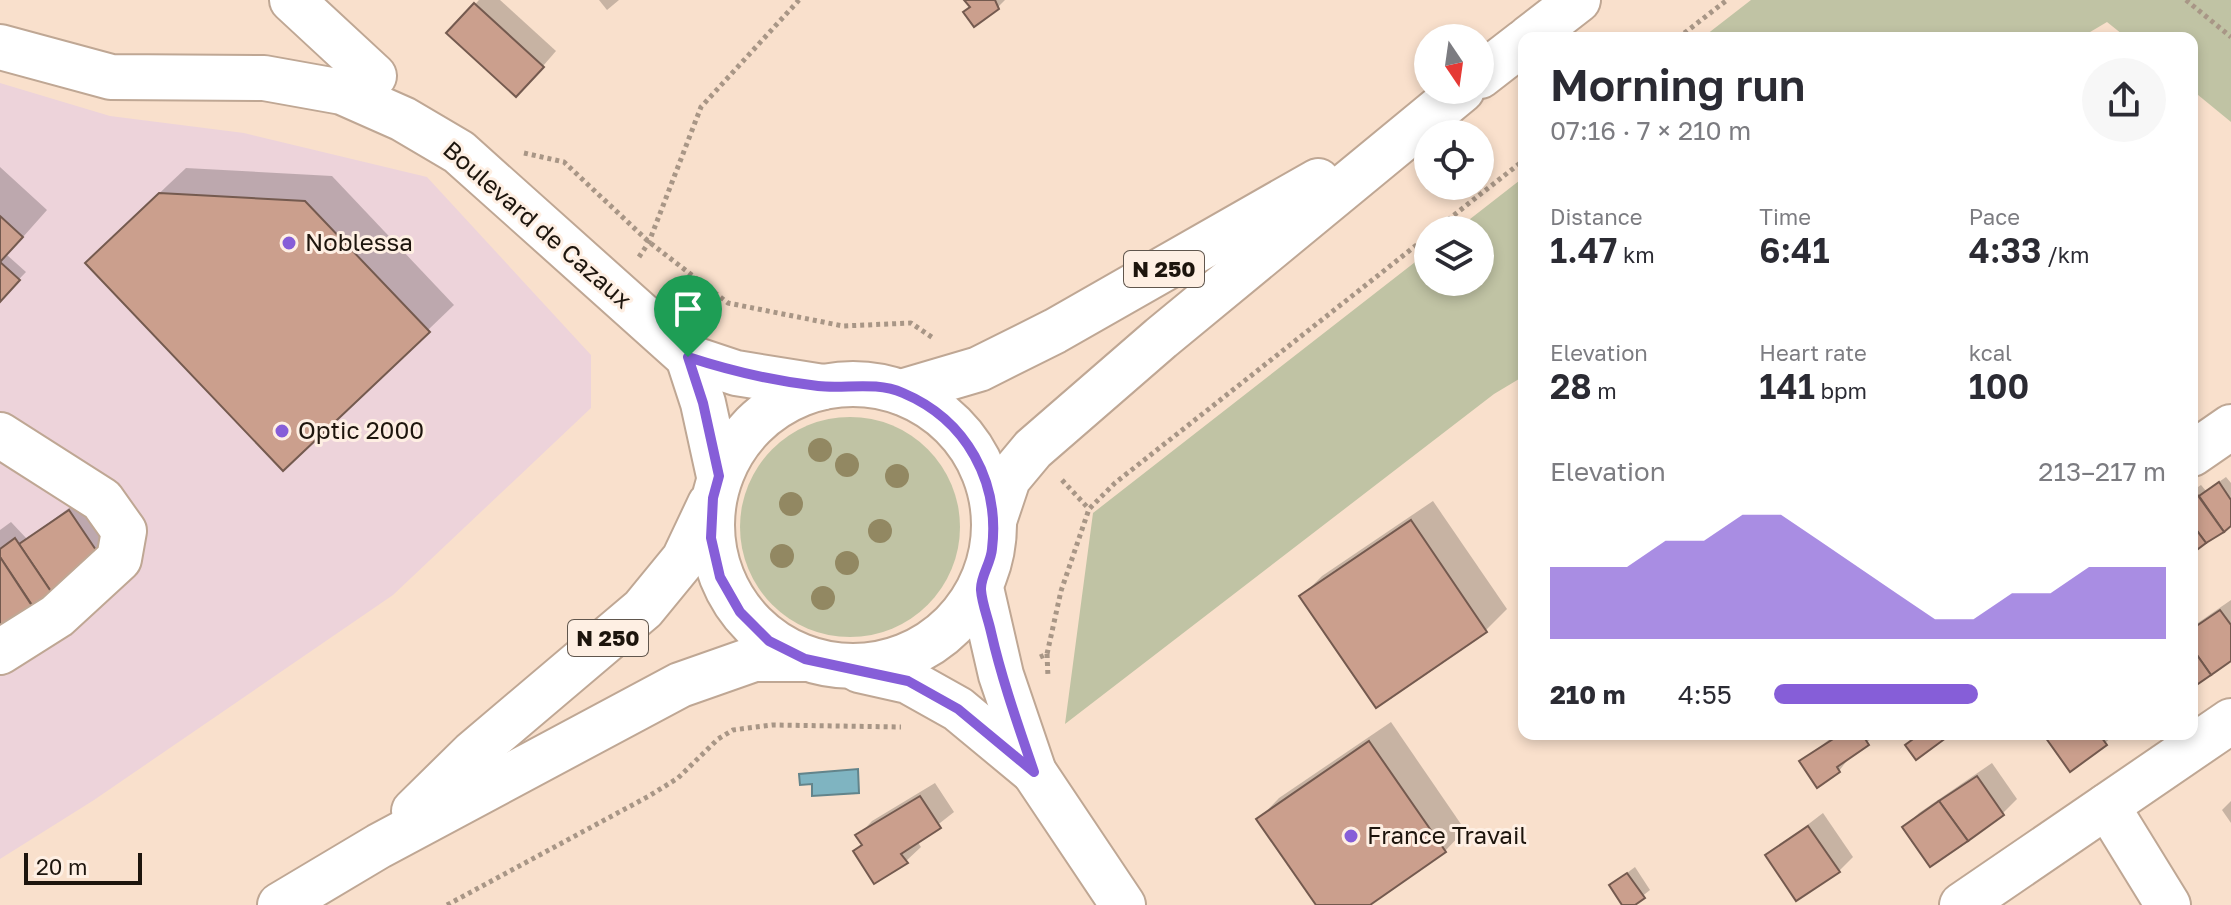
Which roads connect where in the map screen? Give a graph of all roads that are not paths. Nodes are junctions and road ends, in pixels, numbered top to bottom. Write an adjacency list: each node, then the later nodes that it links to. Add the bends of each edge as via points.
1 (292, 0): 7 (main road)
2 (1578, 0): 3 (main road)
3 (1537, 32)
4 (0, 47): 12 (main road, Boulevard de Cazaux, via 111,77 264,78 342,92 403,119 459,152)
5 (1518, 47): 6 (main road)
6 (1494, 65)
7 (374, 76)
8 (1444, 104): 9 (main road, N 250)
9 (1423, 120)
10 (1414, 127): 14 (main road, N 250, via 1055,331 979,369)
11 (1414, 128): 19 (main road, N 250, via 1033,449 1008,479)
12 (688, 357): 13 (main road, Boulevard de Cazaux, via 736,373); 18 (main road, via 703,403)
13 (823, 387): 14 (main road, N 250, via 863,384); 18 (main road, N 250, via 789,398 760,419 736,445)
14 (901, 392): 19 (main road, N 250, via 938,412 967,441 987,478)
15 (2231, 427): 17 (main road)
16 (0, 435): 21 (main road, via 102,500 124,531 119,559 57,616)
17 (2198, 450)
18 (716, 487): 22 (main road, N 250, via 711,538 720,577 740,612 769,641); 27 (main road, N 250, via 684,559 643,609 473,753)
19 (995, 518): 20 (main road, N 250, via 992,554)
20 (981, 588): 23 (main road, N 250, via 958,621 926,647 888,663); 25 (main road, via 1001,675)
21 (0, 652)
22 (805, 659): 23 (main road, N 250); 27 (main road, N 250, via 754,659 680,685)
23 (848, 668): 25 (main road, via 908,681 958,709)
24 (2231, 721): 26 (main road)
25 (1034, 772): 29 (main road)
26 (2107, 806): 30 (main road); 31 (main road)
27 (379, 846): 28 (main road, N 250)
28 (280, 905)
29 (1123, 905)
30 (1962, 905)
31 (2168, 905)

